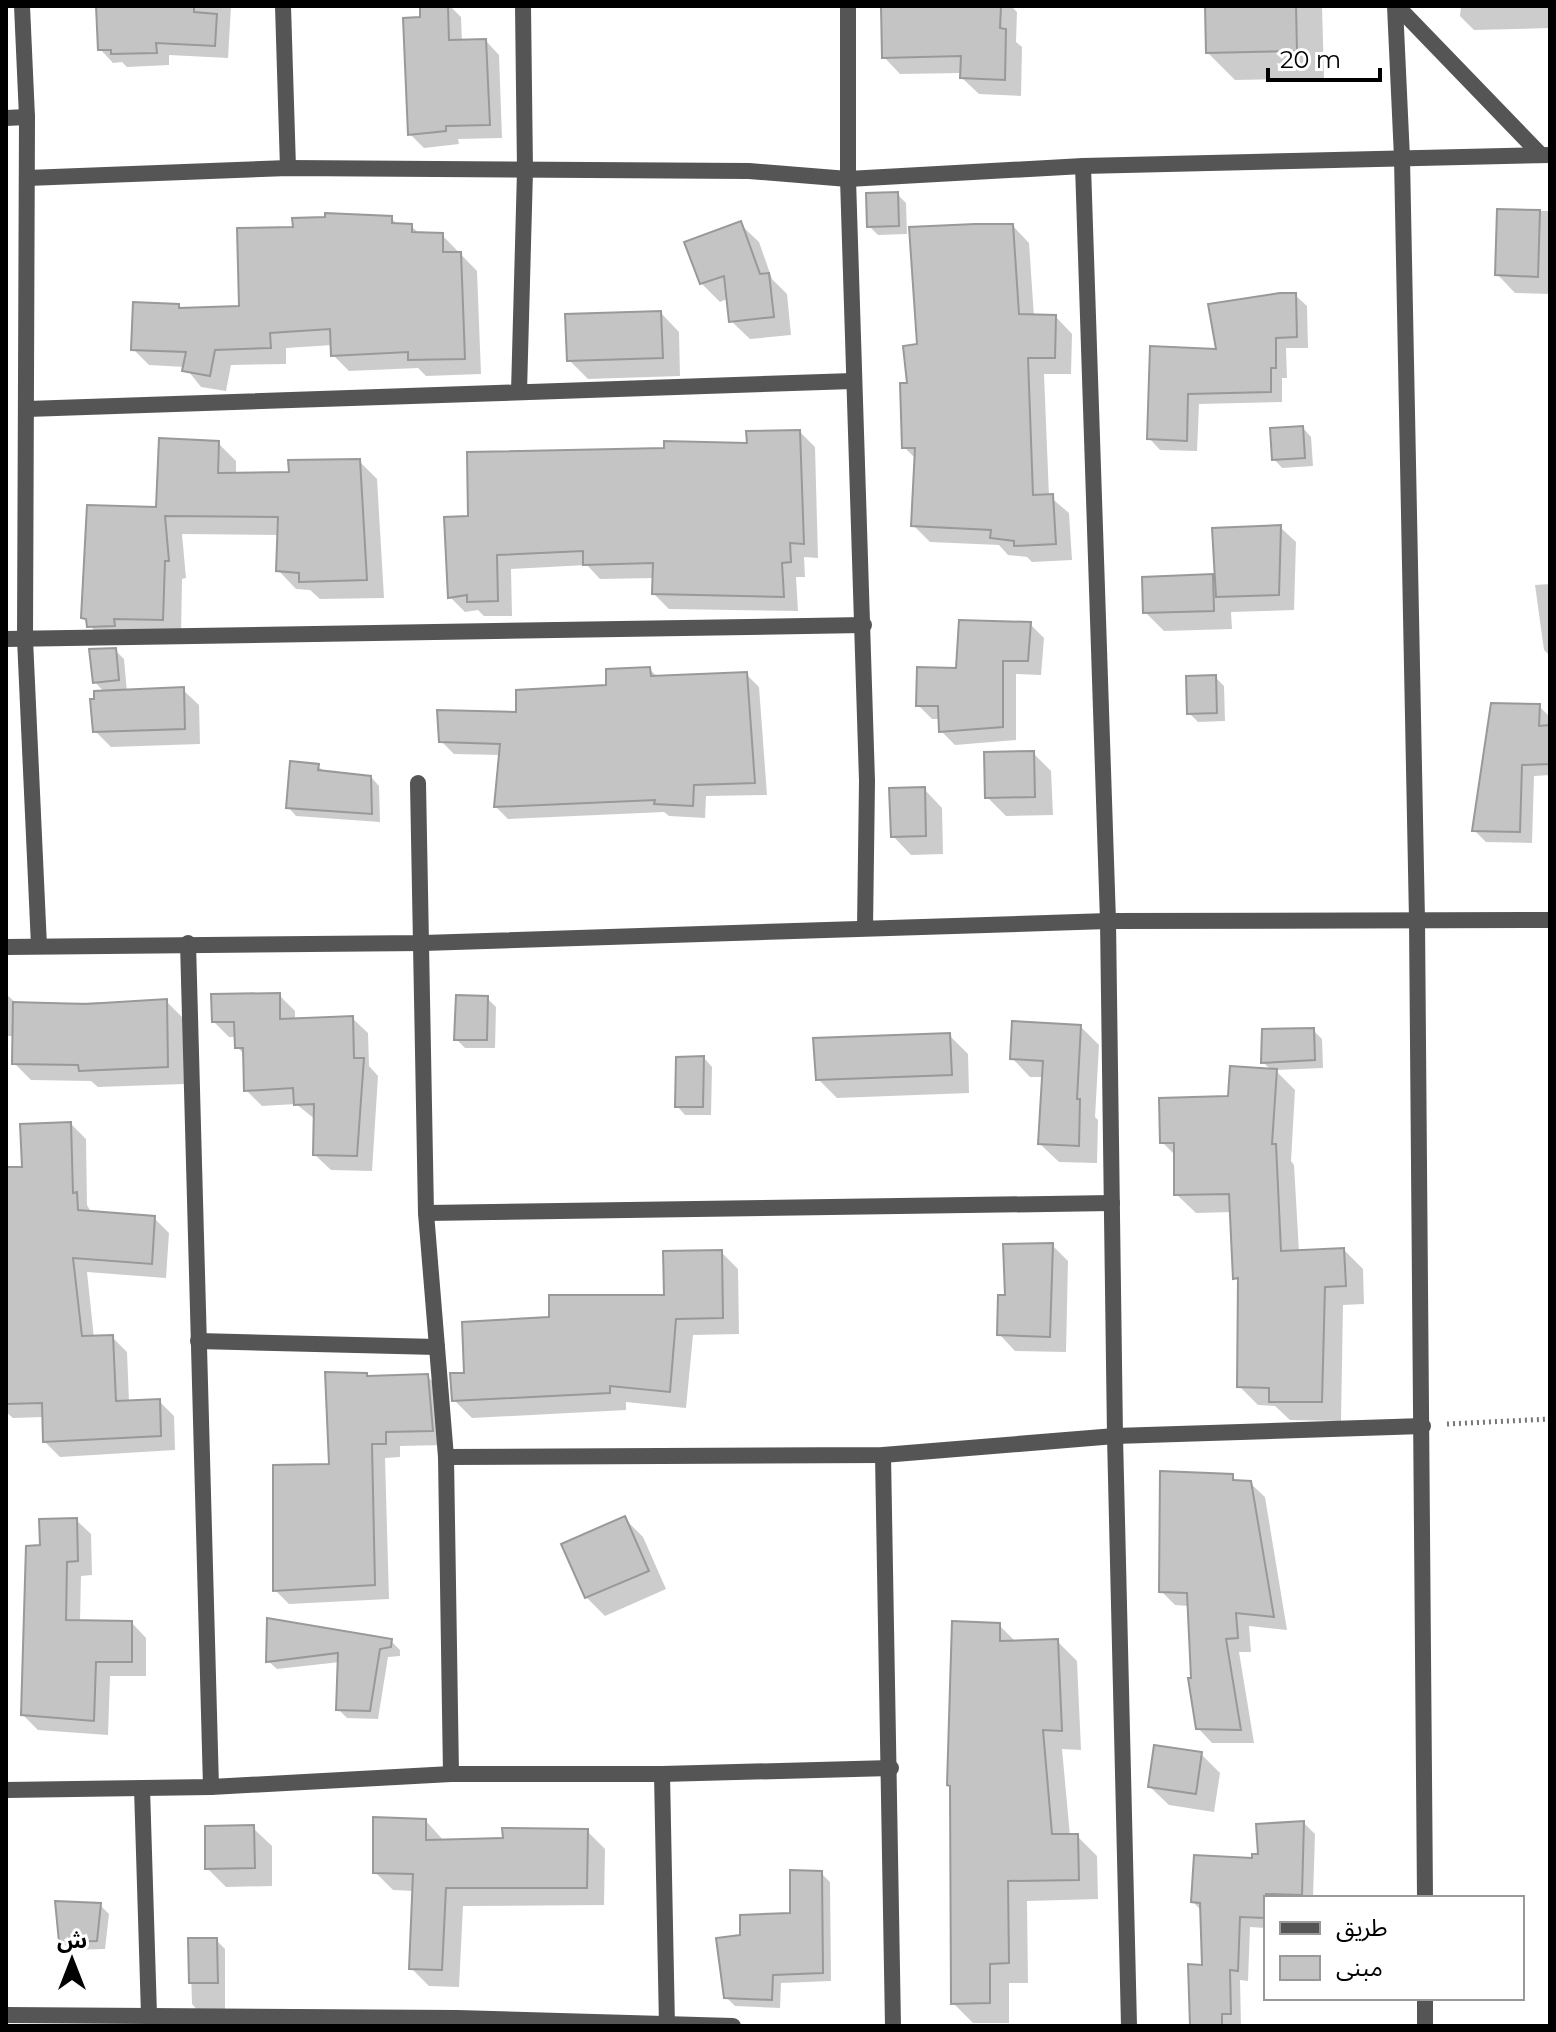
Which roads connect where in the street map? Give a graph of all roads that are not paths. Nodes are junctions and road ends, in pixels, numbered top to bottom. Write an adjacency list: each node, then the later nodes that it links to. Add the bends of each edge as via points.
1 (22, 6): 6 (street)
2 (283, 6): 11 (street)
3 (523, 6): 12 (street)
4 (848, 6): 14 (street)
5 (1396, 6): 8 (street); 9 (street)
6 (27, 117): 7 (street); 13 (street)
7 (6, 118)
8 (1545, 155): 9 (street)
9 (1402, 158): 10 (street); 22 (street)
10 (1083, 166): 14 (street); 24 (street)
11 (288, 168): 12 (street); 13 (street)
12 (525, 171): 14 (street, via 749,171); 16 (street)
13 (27, 178): 17 (street)
14 (848, 179): 15 (street)
15 (853, 381): 16 (street); 18 (street)
16 (519, 392): 17 (street)
17 (27, 409): 20 (street)
18 (864, 625): 20 (street); 25 (street)
19 (6, 639): 20 (street)
20 (25, 639): 28 (street)
21 (418, 783): 27 (street)
22 (1417, 920): 23 (street); 24 (street); 34 (street)
23 (1550, 920)
24 (1108, 921): 25 (street); 30 (street)
25 (865, 928): 27 (street)
26 (188, 943): 27 (street); 28 (street); 32 (street)
27 (423, 943): 31 (street)
28 (39, 946): 29 (street)
29 (6, 947)
30 (1112, 1203): 31 (street); 35 (street)
31 (426, 1213): 33 (street)
32 (198, 1341): 33 (street); 41 (street)
33 (437, 1347): 37 (street)
34 (1423, 1426): 35 (street); 44 (street)
35 (1115, 1436): 36 (street); 51 (street)
36 (883, 1455): 37 (street); 38 (street)
37 (446, 1457): 39 (street)
38 (891, 1768): 40 (street); 50 (street)
39 (451, 1774): 40 (street); 41 (street)
40 (662, 1774): 48 (street)
41 (211, 1787): 42 (street)
42 (142, 1788): 43 (street); 47 (street)
43 (6, 1790)
44 (1425, 1896)
45 (1425, 2000): 52 (street)
46 (6, 2015): 47 (street)
47 (149, 2015): 48 (street)
48 (667, 2025): 49 (street)
49 (733, 2026)
50 (893, 2026)
51 (1129, 2026)
52 (1425, 2026)

